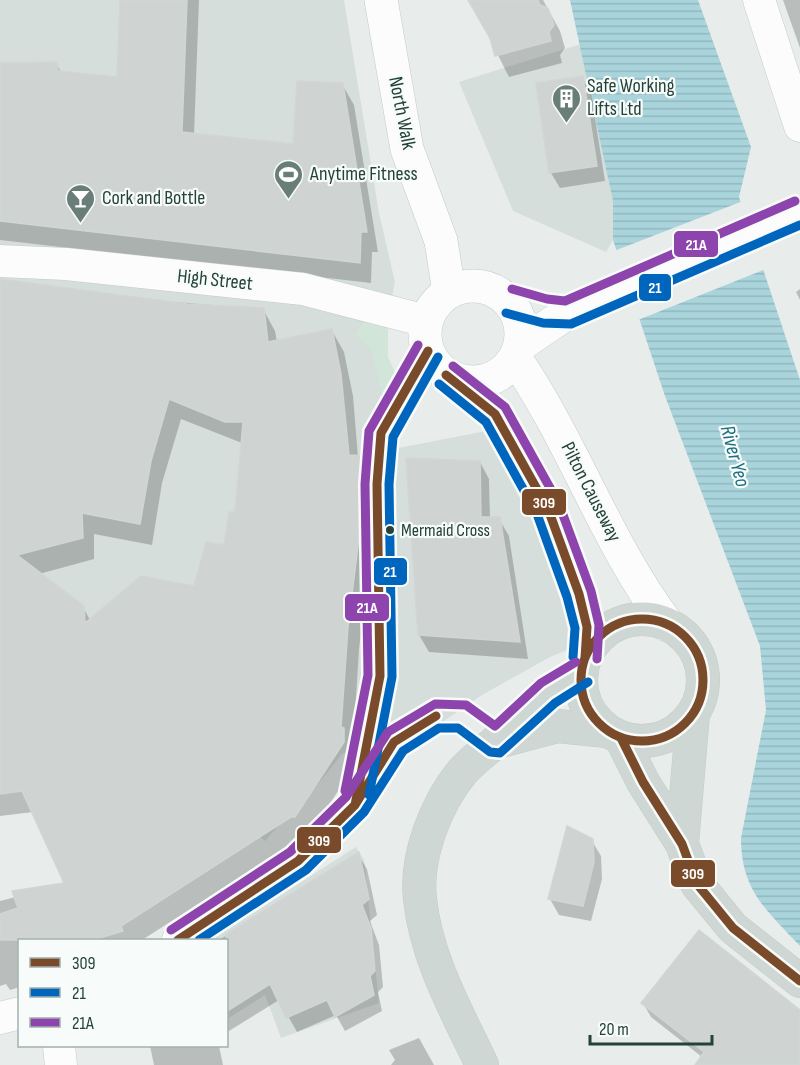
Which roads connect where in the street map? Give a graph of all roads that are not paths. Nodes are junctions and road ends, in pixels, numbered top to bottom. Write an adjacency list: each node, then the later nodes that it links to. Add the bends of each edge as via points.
1 (381, 0): 6 (main road, North Walk, via 407,148 441,241)
2 (759, 0): 3 (street)
3 (800, 126)
4 (789, 217): 8 (main road)
5 (0, 261): 9 (street, High Street, via 66,264 303,289)
6 (449, 292): 7 (main road, via 475,285 491,289); 9 (main road, via 437,302)
7 (509, 301): 8 (main road); 10 (main road, via 518,315 522,334)
8 (567, 313): 10 (main road)
9 (426, 321): 11 (main road, via 428,351)
10 (518, 352): 11 (main road, via 496,377 477,382); 12 (main road, Pilton Causeway, via 641,589)
11 (446, 375): 13 (main road, via 495,414 548,509 579,594 586,627)
12 (668, 625): 13 (main road, via 654,620 625,622 600,637); 14 (main road, via 683,634 701,664 703,681)
13 (583, 665): 15 (main road, via 581,689 586,705 595,720); 16 (main road)
14 (693, 714): 15 (main road, via 679,729 661,739 641,742); 18 (main road)
15 (614, 734): 16 (main road, via 557,726); 18 (main road)
16 (496, 742): 25 (main road, via 464,771 442,804 424,856 419,897 440,976)
17 (341, 820): 19 (street, via 298,861)
18 (682, 843): 20 (main road, via 697,884 734,928)
19 (180, 939)
20 (800, 981)
21 (18, 1014): 22 (street)
22 (0, 1018)
23 (59, 1047): 24 (street)
24 (61, 1065)
25 (482, 1065)

